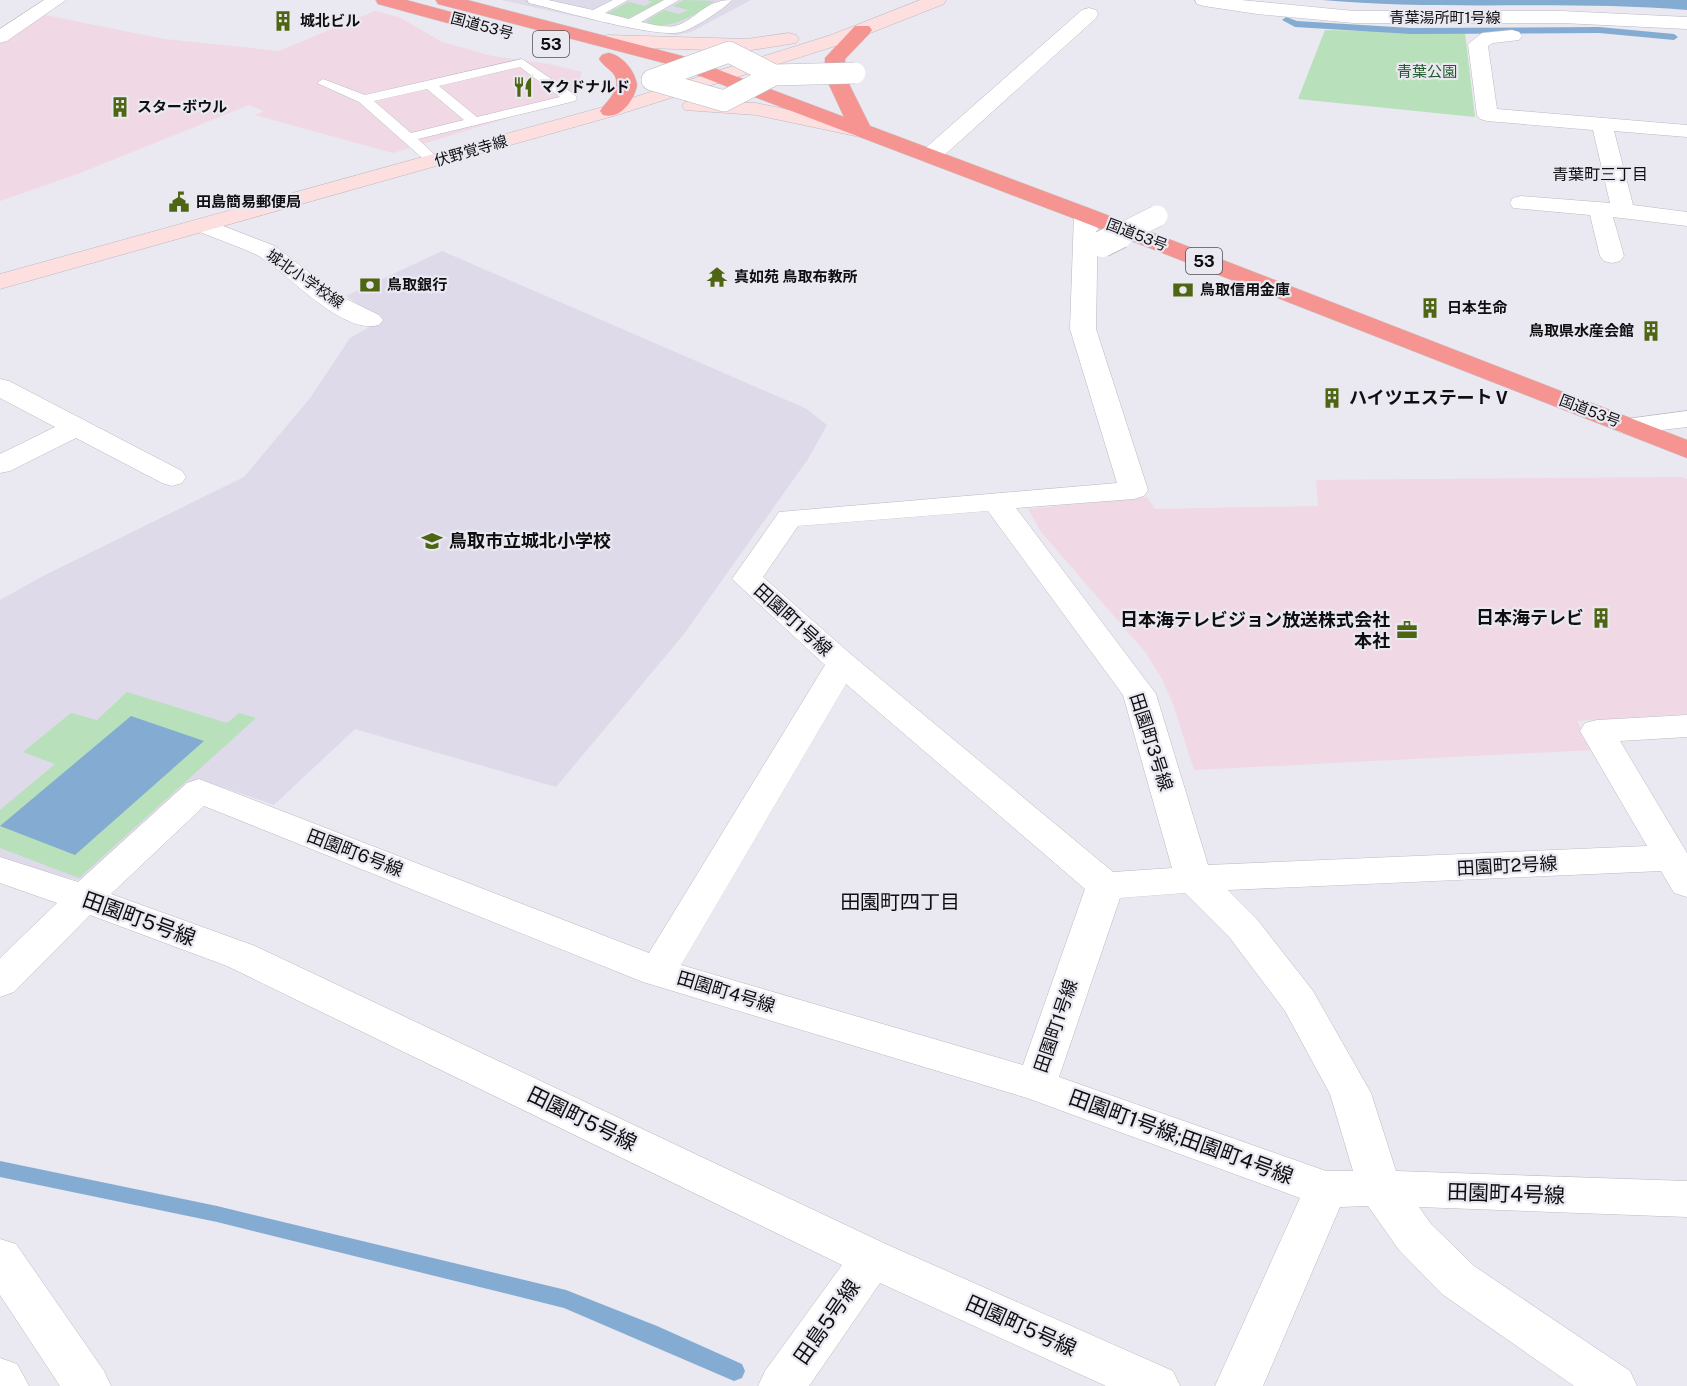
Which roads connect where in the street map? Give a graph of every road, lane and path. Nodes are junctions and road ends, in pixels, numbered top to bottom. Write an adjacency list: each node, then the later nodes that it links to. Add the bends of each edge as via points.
1 (57, 0): 15 (street)
2 (385, 0): 23 (highway, 国道53号 / 53)
3 (445, 0): 23 (highway, 国道53号 / 53)
4 (533, 0): 14 (lane)
5 (622, 0): 14 (lane)
6 (673, 0): 10 (lane)
7 (726, 0): 17 (lane, via 679,29)
8 (937, 0): 18 (main road, 伏野覚寺線)
9 (1204, 0): 16 (street, 青葉湯所町1号線, via 1354,17 1562,17)
10 (661, 6): 11 (lane); 17 (lane)
11 (680, 11)
12 (0, 13): 15 (street)
13 (1089, 14): 36 (street)
14 (593, 15): 17 (lane)
15 (34, 16): 21 (street)
16 (1687, 23)
17 (628, 24)
18 (862, 30): 23 (main road, via 746,45); 26 (main road, 伏野覚寺線); 33 (highway, via 835,58 835,76)
19 (1512, 36): 32 (street, via 1489,37 1478,44 1487,115)
20 (1687, 36): 22 (street)
21 (0, 37)
22 (1687, 41)
23 (609, 50): 26 (highway, 国道53号 / 53); 30 (highway, via 628,82 625,93)
24 (855, 73): 25 (street, bridge)
25 (774, 75): 25 (street, bridge, via 724,101 652,80 735,45)
26 (720, 77): 30 (main road, 伏野覚寺線); 33 (highway, 国道53号 / 53)
27 (323, 82): 29 (lane)
28 (429, 84): 29 (lane); 31 (lane); 31 (lane, via 522,63 570,98)
29 (363, 99): 35 (lane)
30 (610, 111): 33 (main road, via 737,107); 37 (main road, 伏野覚寺線)
31 (474, 121): 35 (lane)
32 (1602, 124): 34 (street); 40 (street)
33 (862, 131): 36 (highway, 国道53号 / 53)
34 (1687, 131)
35 (407, 138): 37 (lane)
36 (930, 156): 41 (highway, 国道53号 / 53)
37 (434, 161): 44 (main road, 伏野覚寺線)
38 (1521, 203): 39 (street)
39 (1600, 210): 40 (street); 46 (street)
40 (1623, 211): 43 (street)
41 (1086, 215): 51 (highway, 国道53号 / 53); 56 (street, 田園町1号線, via 1083,330 1134,490)
42 (1157, 216): 45 (street, bridge)
43 (1687, 219)
44 (205, 226): 47 (main road, 伏野覚寺線); 48 (street, 城北小学校線, via 267,251 329,300)
45 (1102, 244)
46 (1612, 256)
47 (0, 282)
48 (370, 320)
49 (0, 387): 52 (street)
50 (1687, 418): 51 (street)
51 (1629, 426): 53 (highway, 国道53号 / 53)
52 (76, 427): 54 (street); 55 (street)
53 (1687, 450)
54 (0, 465)
55 (172, 477)
56 (996, 501): 57 (street, 田園町1号線, via 789,518 747,579); 61 (street, 田園町3号線, via 1139,694)
57 (842, 663): 62 (street, 田園町1号線); 64 (street, 田園町4号線)
58 (1687, 726): 60 (street, 田園町2号線, via 1597,731)
59 (0, 870): 63 (street, 田園町5号線)
60 (1680, 871): 61 (street, 田園町2号線)
61 (1194, 879): 62 (street, 田園町2号線); 67 (street, via 1244,928 1299,1001 1350,1093)
62 (1105, 886): 66 (street, 田園町1号線)
63 (84, 898): 64 (street, 田園町6号線, via 199,791); 65 (street); 71 (street, 田園町5号線, via 241,956)
64 (657, 972): 66 (street, 田園町4号線)
65 (0, 982)
66 (1036, 1085): 68 (street, 田園町1号線;田園町4号線)
67 (1380, 1188): 68 (street, 田園町4号線); 69 (street, 田園町4号線); 78 (street, via 1415,1237 1458,1280)
68 (1326, 1189): 77 (street)
69 (1687, 1199)
70 (0, 1258): 74 (street)
71 (872, 1259): 75 (street, 田島5号線); 76 (street, 田園町5号線)
72 (0, 1379): 73 (street)
73 (5, 1386)
74 (87, 1386)
75 (782, 1386)
76 (1156, 1386)
77 (1239, 1386)
78 (1612, 1386)

